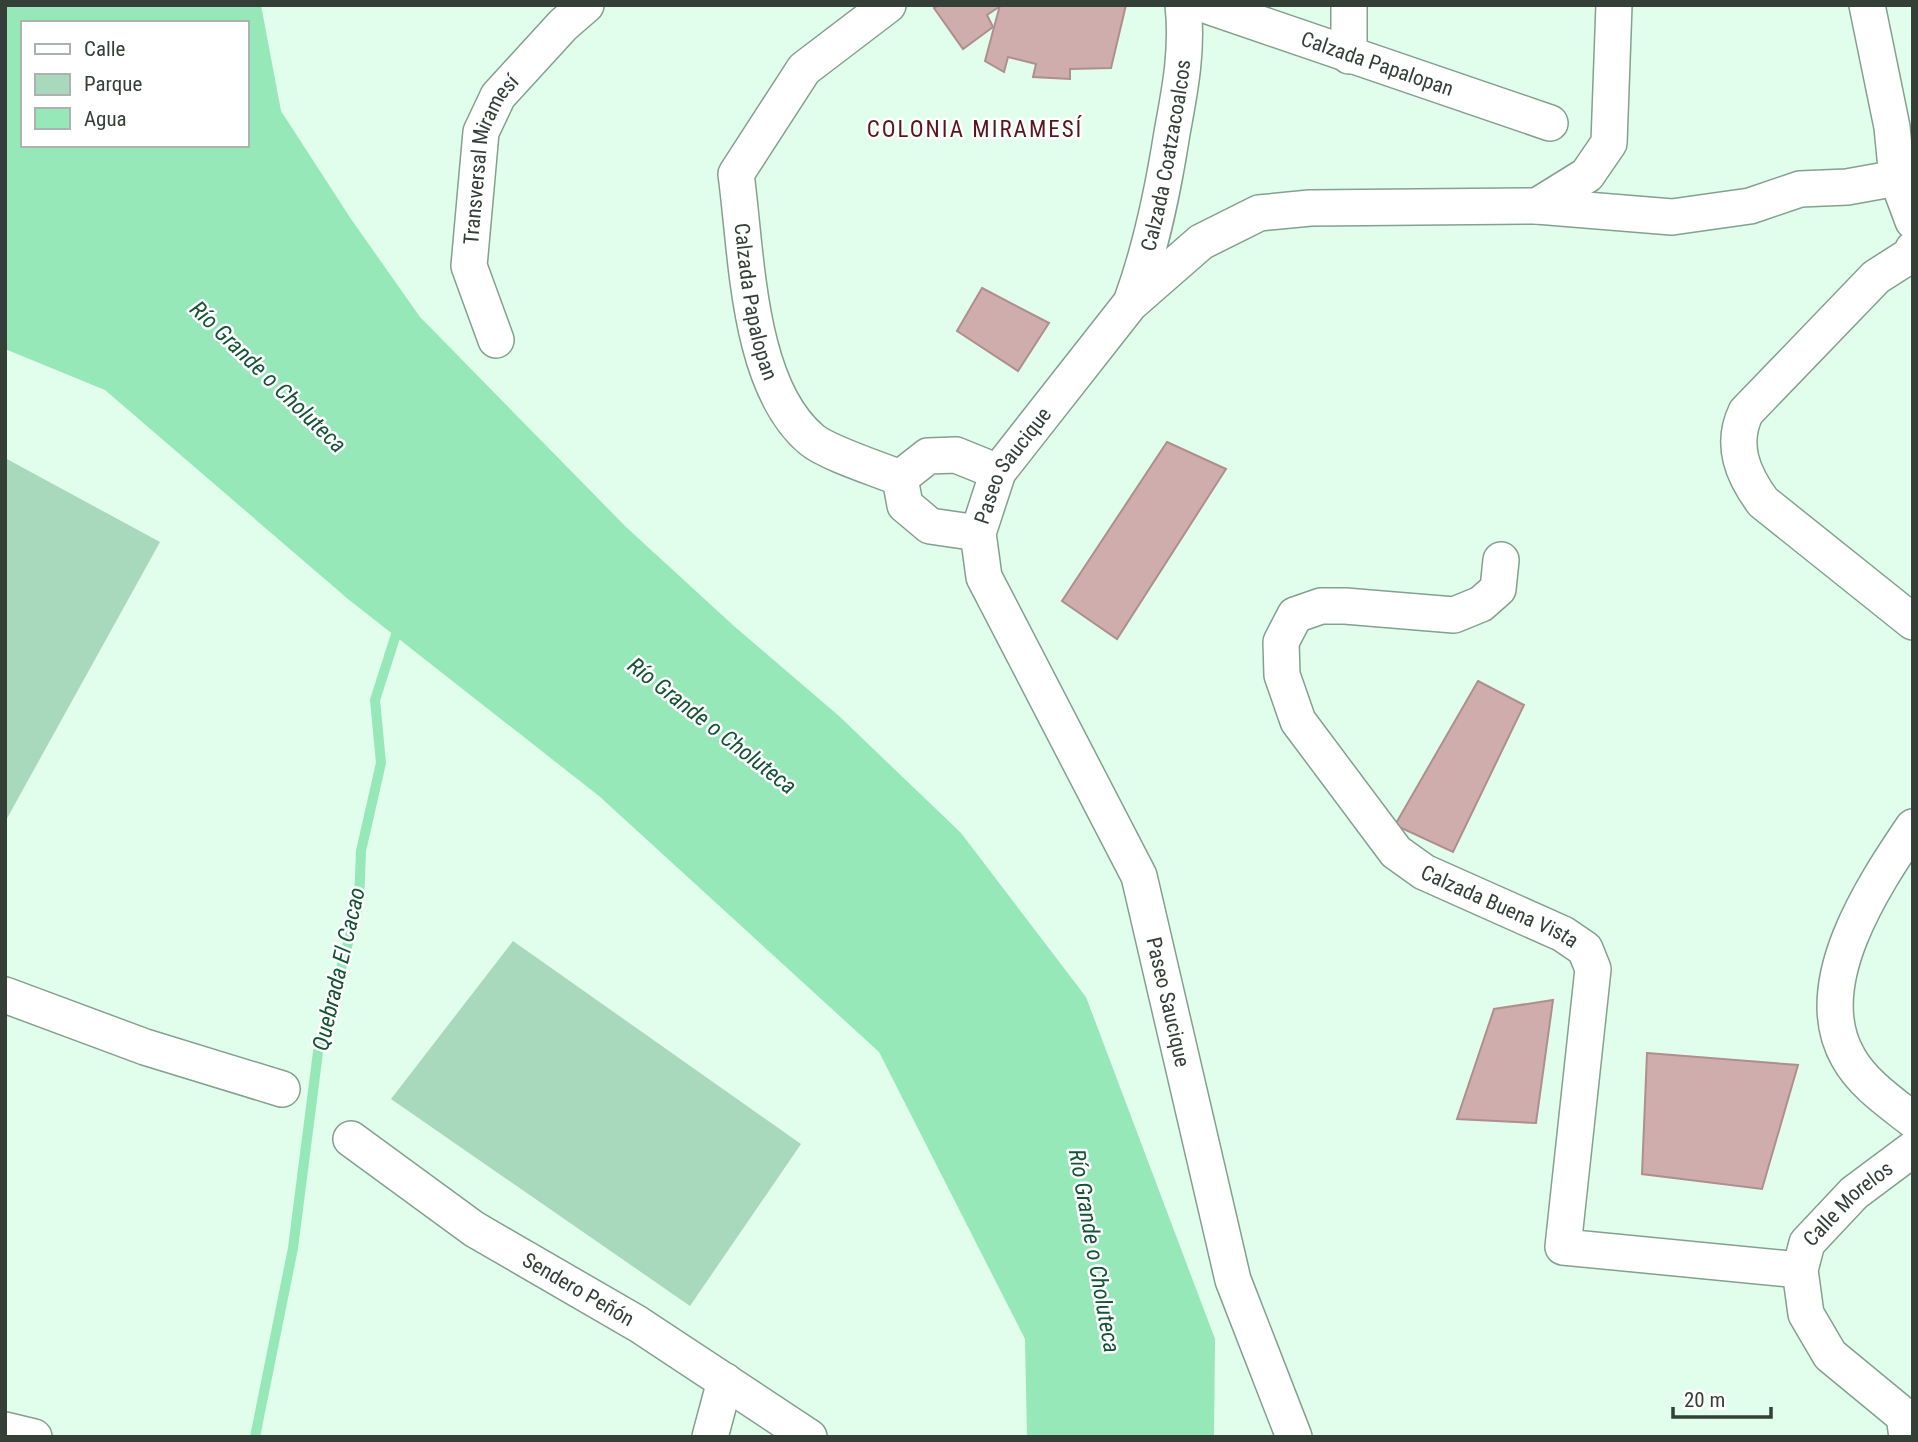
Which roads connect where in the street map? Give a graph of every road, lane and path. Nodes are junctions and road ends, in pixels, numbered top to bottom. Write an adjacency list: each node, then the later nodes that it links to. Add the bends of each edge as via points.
1 (586, 5): 15 (street, Transversal Miramesí, via 498,96 481,132 468,265)
2 (888, 5): 17 (street, Calzada Papalopan, via 804,69 736,174 760,354 778,401 813,441)
3 (1183, 5): 14 (street, Calzada Coatzacoalcos, via 1186,34 1181,80 1162,193 1147,258)
4 (1205, 5): 8 (street, Calzada Papalopan)
5 (1349, 5): 8 (street)
6 (1614, 5): 11 (street, via 1609,142 1587,175)
7 (1867, 5): 10 (street, via 1892,127)
8 (1349, 56): 9 (street, Calzada Papalopan)
9 (1550, 123)
10 (1897, 178): 11 (street, Paseo Saucique, via 1800,189 1750,206 1672,217); 12 (street)
11 (1537, 206): 14 (street, Paseo Saucique, via 1310,208 1259,213 1201,242)
12 (1913, 221)
13 (1913, 249): 20 (street, via 1876,277 1746,412 1738,428 1738,446 1748,482 1763,502)
14 (1130, 304): 16 (street, Paseo Saucique)
15 (496, 340)
16 (998, 472): 17 (street, via 956,455 928,456); 18 (street, Paseo Saucique)
17 (900, 478): 18 (street, via 905,505 930,526)
18 (978, 533): 34 (street, Paseo Saucique, via 984,577 1139,876 1233,1280)
19 (1501, 560): 27 (street, Calzada Buena Vista, via 1498,589 1481,604 1454,615 1321,606 1294,615 1281,642 1282,675 1298,721 1395,852 1424,872 1563,934 1592,958 1563,1247)
20 (1913, 622)
21 (1909, 840): 24 (street, via 1864,903 1834,991 1836,1025 1848,1058 1880,1094)
22 (5, 995): 23 (street, via 145,1047)
23 (282, 1088)
24 (1913, 1120)
25 (351, 1139): 28 (street, Sendero Peñón, via 474,1229 638,1324)
26 (1913, 1149): 27 (street, Calle Morelos, via 1854,1193 1807,1243)
27 (1800, 1269): 29 (street, Calle Morelos, via 1806,1314 1830,1355)
28 (725, 1381): 32 (street); 33 (street, Sendero Peñón)
29 (1908, 1422)
30 (5, 1430): 31 (street)
31 (34, 1437)
32 (710, 1437)
33 (809, 1437)
34 (1294, 1437)

